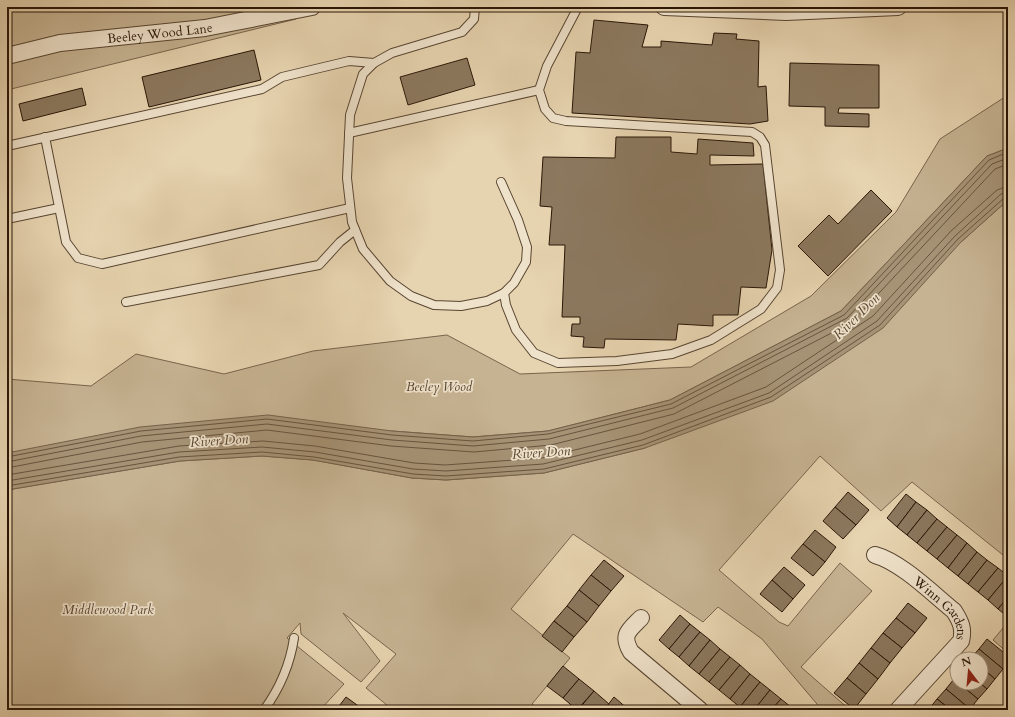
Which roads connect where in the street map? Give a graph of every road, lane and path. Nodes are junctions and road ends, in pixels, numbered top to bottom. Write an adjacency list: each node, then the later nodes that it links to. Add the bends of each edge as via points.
1 (312, 7): 7 (street, Beeley Wood Lane, via 205,28 60,43)
2 (475, 7): 8 (lane, via 474,19 462,32 392,53)
3 (578, 7): 9 (lane, via 547,66)
4 (664, 7): 6 (street, via 786,12)
5 (898, 7): 6 (street)
6 (818, 8)
7 (7, 56)
8 (374, 63): 10 (lane, via 363,74 350,115); 11 (lane, via 349,61 282,77 262,90)
9 (539, 90): 10 (lane); 18 (lane, via 545,109 554,118 752,132 760,137 764,145 780,270 777,288 761,309 711,340 672,354 617,361 558,363 534,353 516,330)
10 (349, 133): 15 (lane, via 347,178)
11 (45, 137): 12 (lane); 14 (lane)
12 (7, 146)
13 (501, 182): 18 (lane, via 527,247 526,262 514,283)
14 (59, 208): 15 (lane, via 66,242 78,258 102,264); 16 (lane)
15 (350, 208): 17 (lane)
16 (7, 219)
17 (355, 230): 18 (lane, via 363,249 390,280 411,296 434,305 461,306 487,301); 19 (lane, via 319,265)
18 (504, 293)
19 (126, 302)
20 (875, 555): 25 (street, Winn Gardens, via 898,565 954,611 963,631 961,641)
21 (640, 618): 24 (street, via 627,632 626,643 631,652)
22 (294, 638): 23 (lane, via 288,668 275,696)
23 (264, 710)
24 (700, 710)
25 (898, 710)

